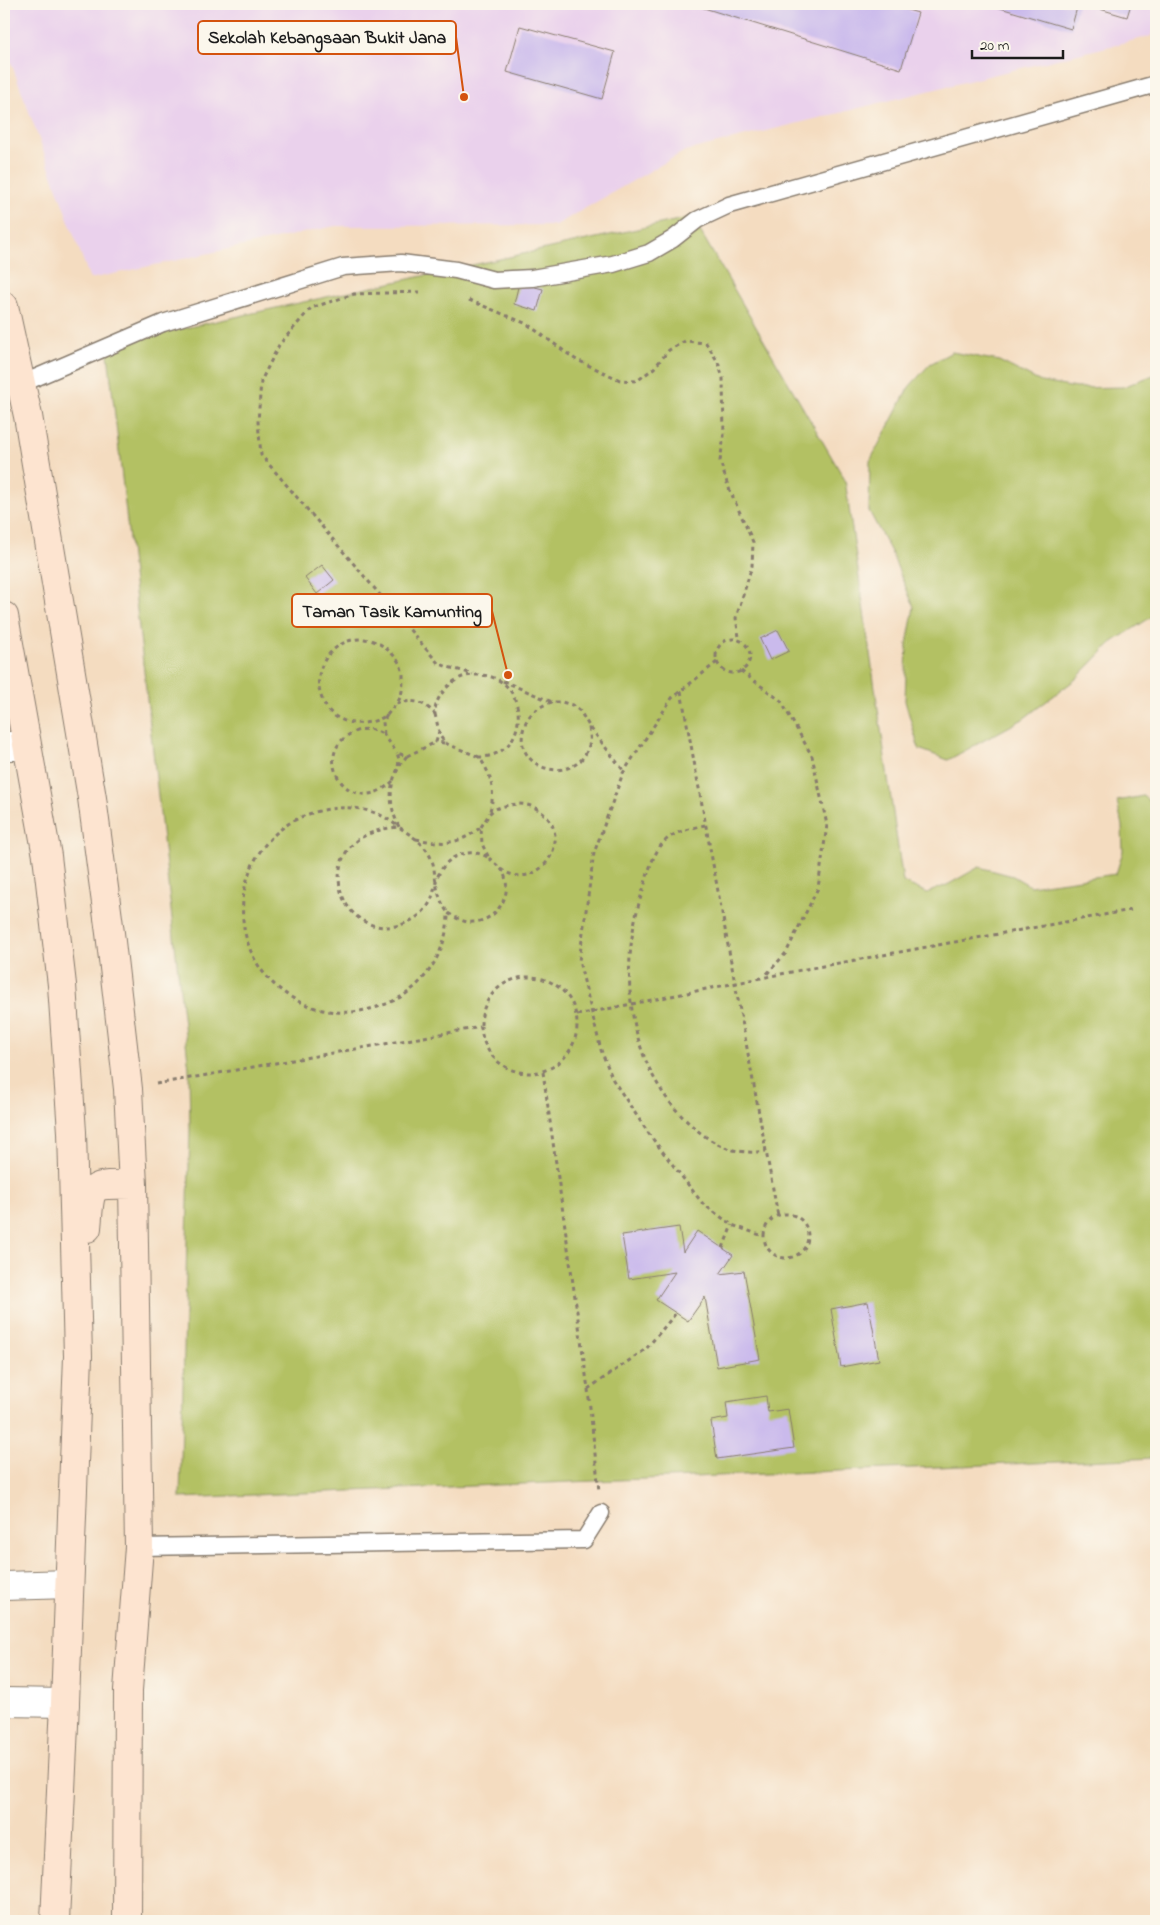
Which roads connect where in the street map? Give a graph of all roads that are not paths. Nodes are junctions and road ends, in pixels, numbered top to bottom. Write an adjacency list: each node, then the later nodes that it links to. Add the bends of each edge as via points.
1 (1156, 84): 3 (lane, via 729,205 697,220 649,253 613,264 532,278 494,280 456,270 401,263 343,267 163,323)
2 (4, 306): 3 (main road)
3 (21, 384): 6 (main road, via 92,798 128,1089)
4 (4, 616): 5 (main road)
5 (15, 746): 7 (main road, via 47,856 62,985 72,1132)
6 (133, 1185): 7 (main road, via 104,1184 94,1188 90,1195); 9 (main road)
7 (78, 1356): 10 (main road)
8 (601, 1513): 9 (lane, via 584,1540)
9 (138, 1547): 15 (main road, via 128,1690)
10 (69, 1584): 11 (street); 13 (main road)
11 (4, 1586)
12 (4, 1702): 13 (street)
13 (65, 1703): 14 (main road)
14 (54, 1921)
15 (127, 1921)

